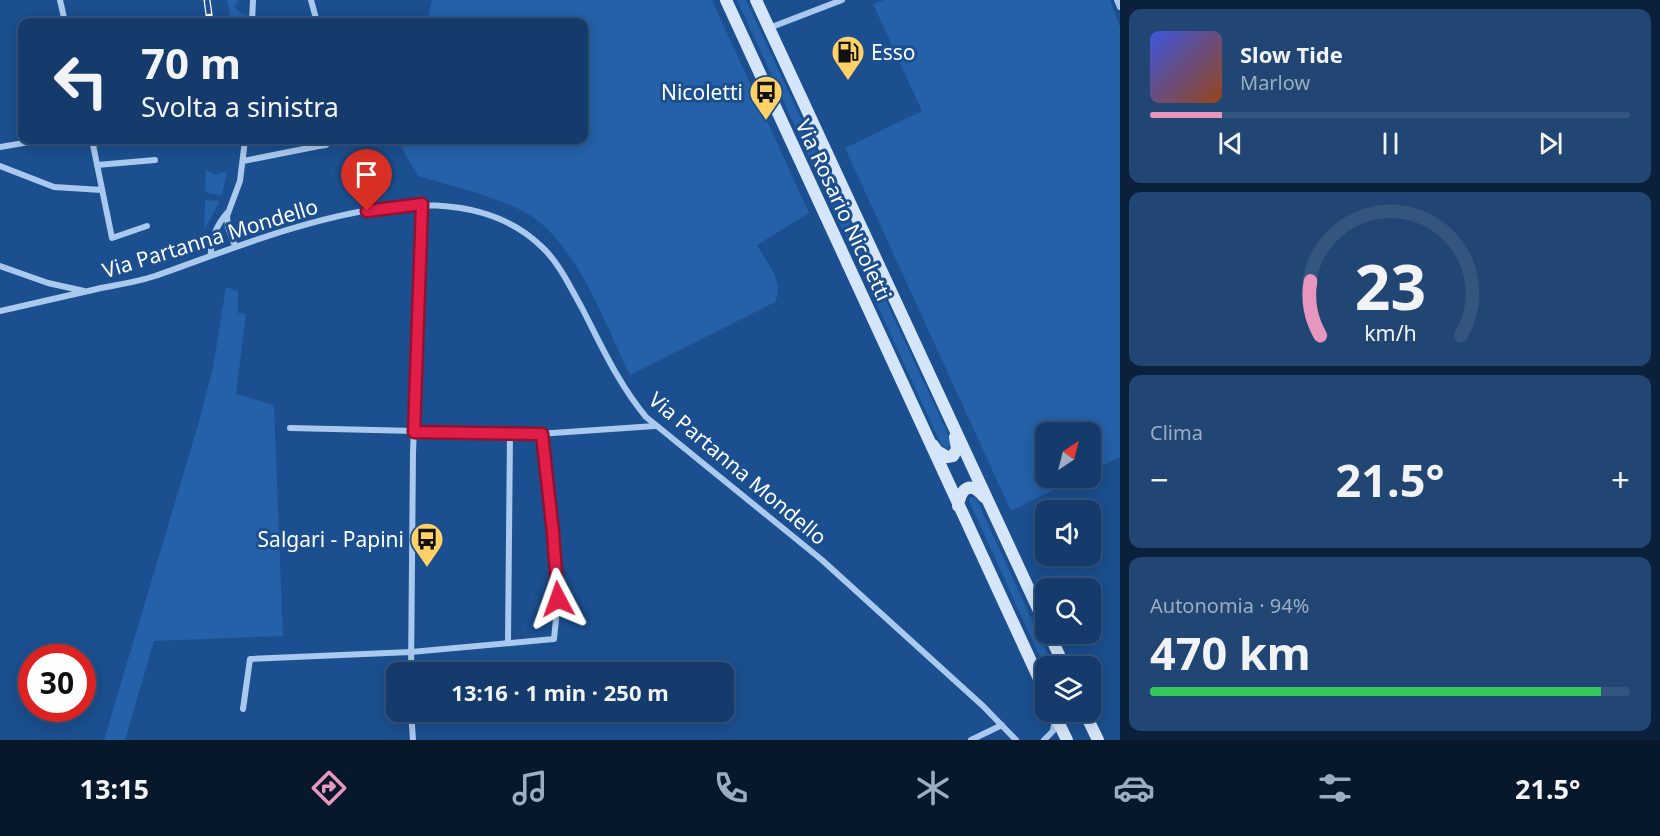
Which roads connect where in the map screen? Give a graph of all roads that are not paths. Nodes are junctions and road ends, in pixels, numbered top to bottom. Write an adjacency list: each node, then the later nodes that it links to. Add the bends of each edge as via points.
1 (60, 0): 9 (street)
2 (253, 0): 10 (street)
3 (310, 0): 11 (street)
4 (726, 0): 37 (main road, Via Rosario Nicoletti)
5 (756, 0): 12 (main road, Via Rosario Nicoletti)
6 (842, 0): 12 (street)
7 (1118, 0): 8 (street)
8 (1120, 7)
9 (64, 18)
10 (252, 18)
11 (316, 18)
12 (768, 28): 31 (main road, Via Rosario Nicoletti)
13 (18, 144): 17 (street)
14 (93, 144): 20 (street)
15 (245, 144): 19 (street)
16 (327, 144): 19 (street)
17 (0, 147)
18 (155, 160): 20 (street)
19 (243, 161): 24 (street)
20 (97, 165): 22 (street)
21 (0, 166): 22 (street, via 54,187)
22 (102, 190): 25 (street, via 112,238)
23 (422, 204): 26 (street, Via Partanna Mondello, via 348,214); 32 (street, Via Partanna Mondello, via 486,214 525,233 542,247 569,285 624,388); 34 (street)
24 (228, 212): 26 (street); 27 (street, via 214,236)
25 (147, 226)
26 (235, 246): 27 (street, Via Partanna Mondello)
27 (212, 254): 29 (street, Via Partanna Mondello, via 153,277)
28 (0, 266): 29 (street)
29 (84, 292): 30 (street, Via Partanna Mondello)
30 (0, 311)
31 (952, 424): 37 (main road, Via Rosario Nicoletti, via 957,449 953,456 946,457 937,451); 38 (main road, Via Rosario Nicoletti)
32 (655, 426): 36 (street); 50 (street, Via Partanna Mondello, via 822,560)
33 (290, 428): 34 (street)
34 (414, 432): 35 (street); 42 (street)
35 (510, 433): 36 (street); 41 (street)
36 (542, 434): 41 (street, via 558,599 554,639)
37 (927, 436): 39 (main road, Via Rosario Nicoletti)
38 (988, 503): 39 (main road, via 978,490 971,488 960,493); 40 (main road, Via Rosario Nicoletti)
39 (958, 506): 44 (main road, Via Rosario Nicoletti)
40 (1035, 603)
41 (508, 644): 42 (street)
42 (411, 652): 43 (street); 45 (street, via 250,659)
43 (411, 662)
44 (1035, 670)
45 (243, 709)
46 (412, 722): 51 (street)
47 (1054, 722): 54 (street, via 1053,732)
48 (1059, 722): 55 (main road)
49 (1089, 722): 56 (main road)
50 (1002, 726): 52 (street); 53 (street, Via Partanna Mondello)
51 (413, 740)
52 (971, 740)
53 (1016, 740)
54 (1044, 740)
55 (1067, 740)
56 (1098, 740)

